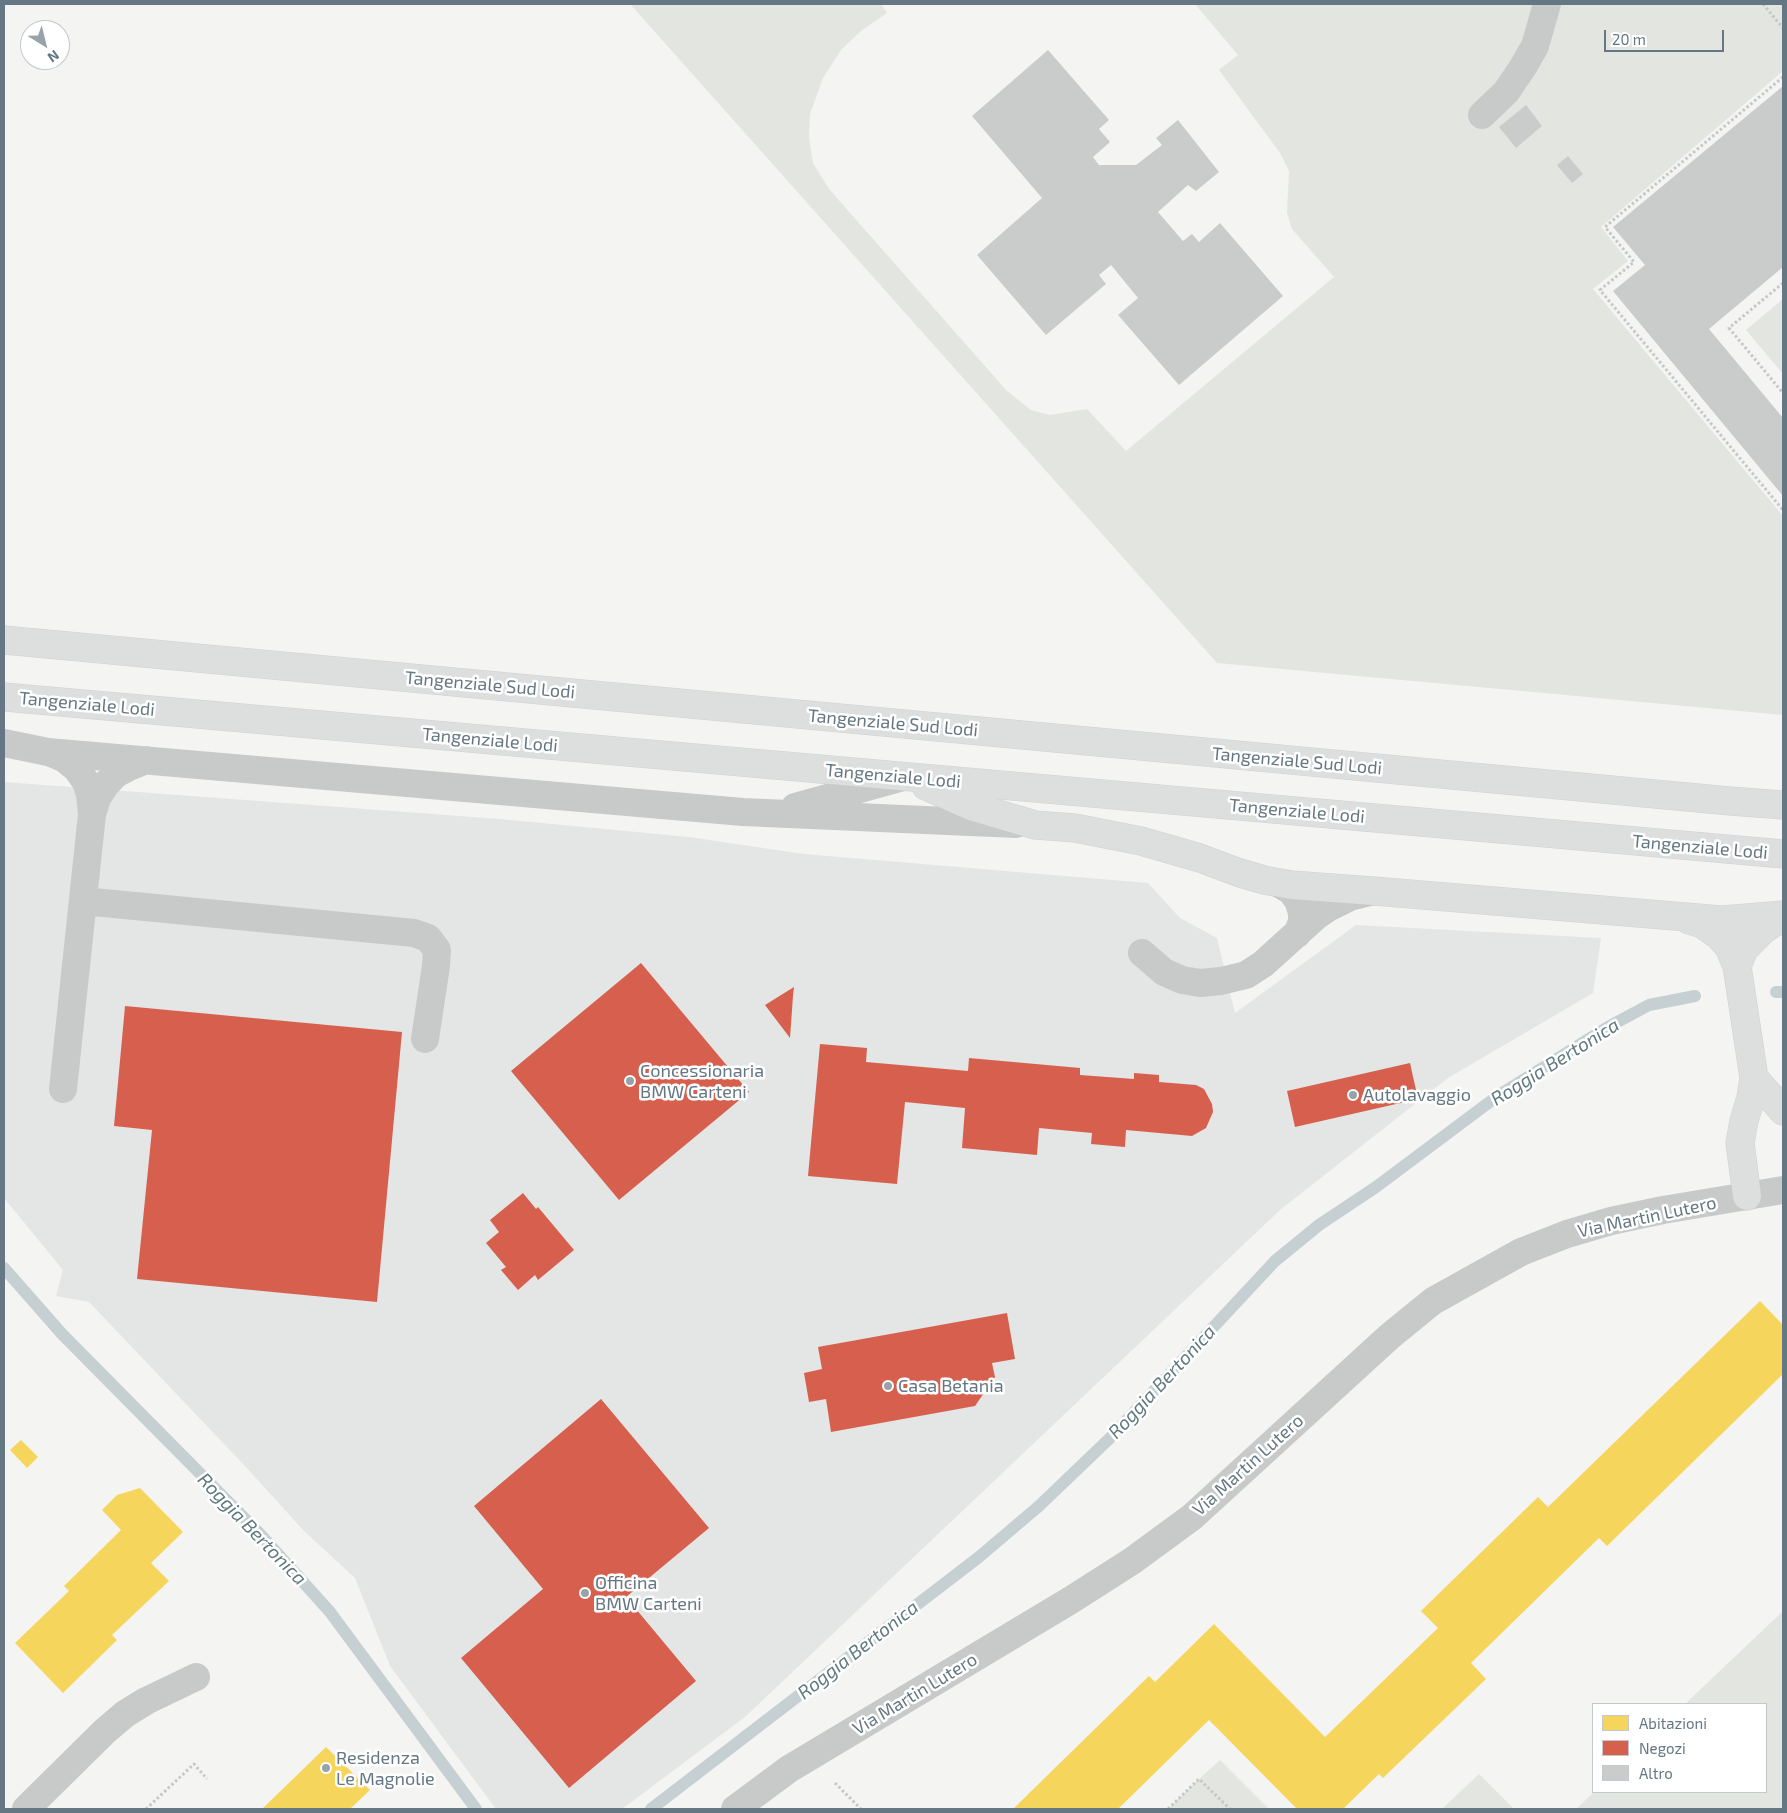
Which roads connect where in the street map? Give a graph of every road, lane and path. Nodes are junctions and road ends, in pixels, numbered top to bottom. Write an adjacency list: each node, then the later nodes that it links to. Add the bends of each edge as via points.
1 (1547, 4): 5 (street, via 1535,46 1523,67 1506,92)
2 (1763, 4): 3 (path)
3 (1783, 28)
4 (1783, 77): 8 (path, via 1605,227 1634,262 1600,290)
5 (1482, 115)
6 (1783, 283): 7 (path, via 1729,328)
7 (1783, 393)
8 (1783, 510)
9 (4, 640): 16 (highway, Tangenziale Sud Lodi)
10 (4, 697): 14 (highway, Tangenziale Lodi)
11 (4, 743): 12 (street)
12 (48, 752): 13 (street); 18 (street, via 78,769 90,794)
13 (146, 760): 18 (street, via 122,771 106,784); 19 (street)
14 (904, 777): 19 (street); 20 (highway, via 971,806); 21 (highway, Tangenziale Lodi)
15 (1783, 791): 16 (highway)
16 (1730, 801): 17 (highway, Tangenziale Sud Lodi)
17 (1783, 805)
18 (92, 814): 24 (street)
19 (769, 814): 20 (street)
20 (1035, 825): 22 (highway, via 1075,828 1141,841)
21 (1783, 854)
22 (1276, 882): 23 (highway); 27 (street, via 1290,890 1298,900 1302,922)
23 (1374, 891): 25 (highway); 27 (street, via 1350,897 1328,908)
24 (83, 901): 30 (street, via 414,933 428,938 436,950 436,966); 32 (street)
25 (1679, 916): 26 (highway, via 1722,920); 29 (highway, via 1702,924 1718,935)
26 (1783, 916): 29 (highway, via 1744,949)
27 (1297, 934): 28 (street, via 1251,972 1221,981 1200,983 1182,980 1164,972)
28 (1142, 953)
29 (1737, 966): 31 (highway)
30 (425, 1039)
31 (1754, 1078): 33 (highway); 35 (highway, via 1740,1143)
32 (63, 1089)
33 (1783, 1111)
34 (1783, 1190): 35 (street, Via Martin Lutero)
35 (1747, 1196): 40 (street, Via Martin Lutero, via 1620,1219 1567,1234 1521,1252 1433,1301 1390,1336 1192,1517 1132,1561 789,1769)
36 (196, 1677): 38 (street, via 125,1714)
37 (208, 1779): 39 (path, via 194,1764)
38 (26, 1809)
39 (146, 1809)
40 (735, 1809)
41 (1168, 1809): 42 (path, via 1200,1780)
42 (1230, 1809)

